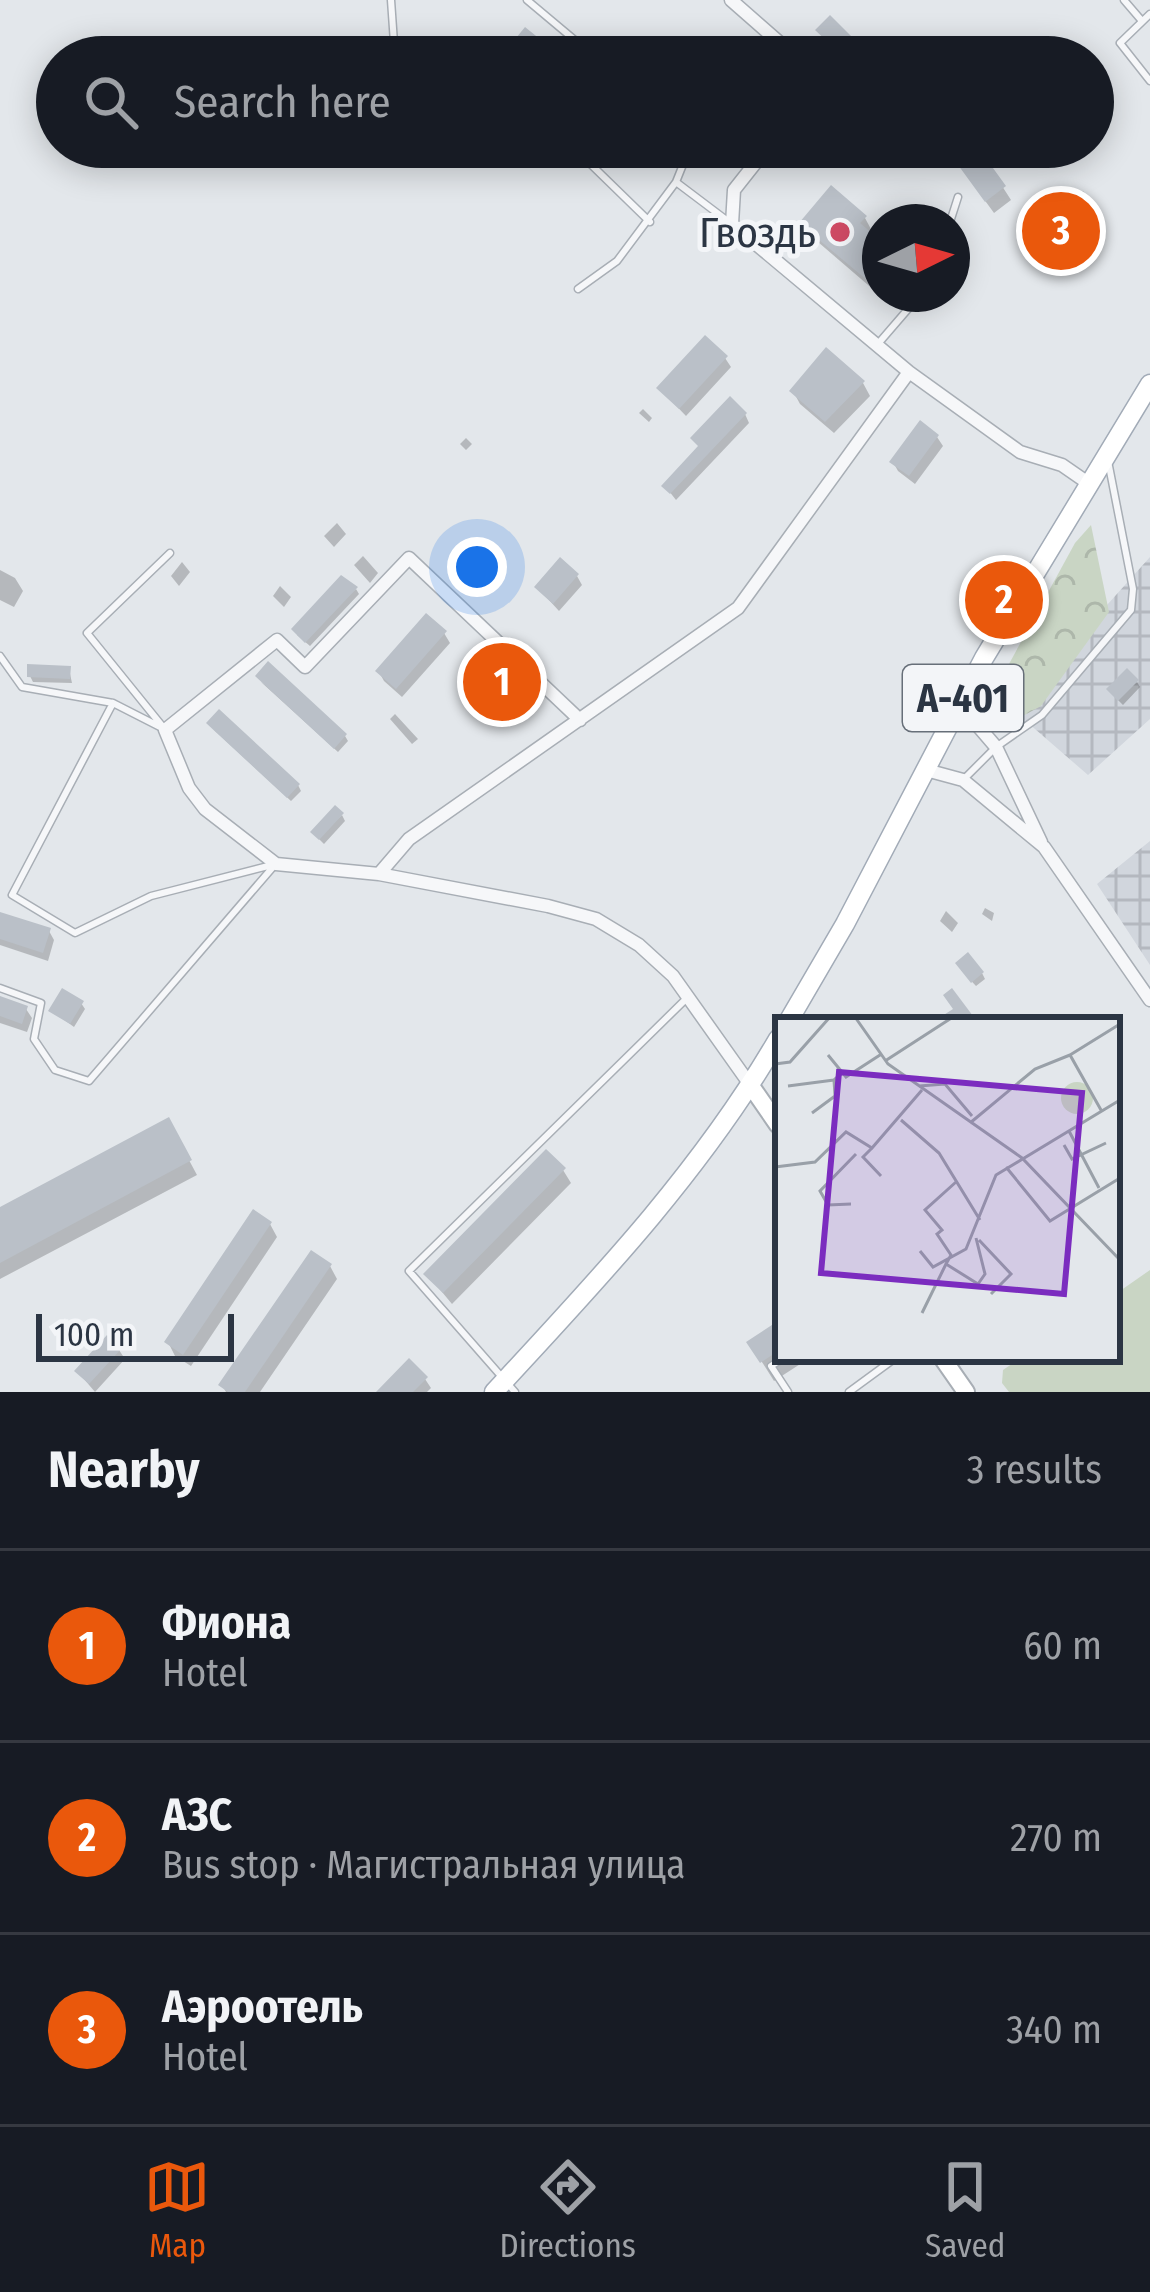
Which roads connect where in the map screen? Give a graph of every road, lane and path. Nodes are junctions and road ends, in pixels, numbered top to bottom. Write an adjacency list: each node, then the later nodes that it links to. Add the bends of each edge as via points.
1 (391, 0): 7 (lane)
2 (527, 0): 8 (lane)
3 (731, 0): 9 (street)
4 (1124, 0): 6 (lane)
5 (1150, 14): 6 (lane)
6 (1142, 21): 10 (lane, via 1120,43)
7 (394, 36)
8 (570, 36)
9 (772, 36)
10 (1150, 81)
11 (594, 168): 17 (lane)
12 (682, 168): 14 (lane)
13 (751, 168): 18 (street, via 734,190)
14 (676, 182): 17 (lane); 18 (lane)
15 (958, 197): 16 (lane)
16 (956, 204)
17 (650, 222): 19 (lane, via 617,261)
18 (732, 224): 21 (street)
19 (578, 289)
20 (906, 312): 21 (lane)
21 (880, 342): 22 (street)
22 (909, 372): 25 (street, via 1020,452); 30 (street, via 738,608)
23 (1150, 383): 24 (main road, А-401)
24 (1106, 453): 25 (main road, А-401); 32 (lane, via 1131,610 1042,715)
25 (1088, 483): 29 (main road, А-401)
26 (170, 553): 31 (lane, via 87,633)
27 (0, 656): 28 (lane, via 22,687)
28 (113, 703): 31 (lane); 36 (lane, via 12,895 75,933 151,896)
29 (960, 705): 32 (street); 33 (main road, А-401)
30 (580, 720): 31 (street, via 409,558 305,667 277,640); 37 (street, via 409,839)
31 (165, 730): 36 (street, via 206,809)
32 (996, 747): 34 (lane); 35 (street)
33 (926, 770): 34 (street); 41 (main road, А-401)
34 (963, 780): 35 (street)
35 (1044, 847): 40 (street)
36 (276, 864): 37 (street); 38 (lane, via 89,1081 55,1070 34,1039 40,1003)
37 (379, 874): 39 (street, via 596,920 639,945)
38 (0, 988)
39 (688, 997): 43 (street); 48 (lane, via 409,1271)
40 (1150, 1000)
41 (791, 1017)
42 (775, 1044): 43 (main road)
43 (751, 1086): 44 (street); 48 (main road, via 672,1194)
44 (775, 1121)
45 (777, 1362): 49 (lane, via 771,1366)
46 (890, 1362): 50 (lane)
47 (945, 1362): 51 (street)
48 (505, 1388)
49 (788, 1392)
50 (849, 1392)
51 (966, 1392)

